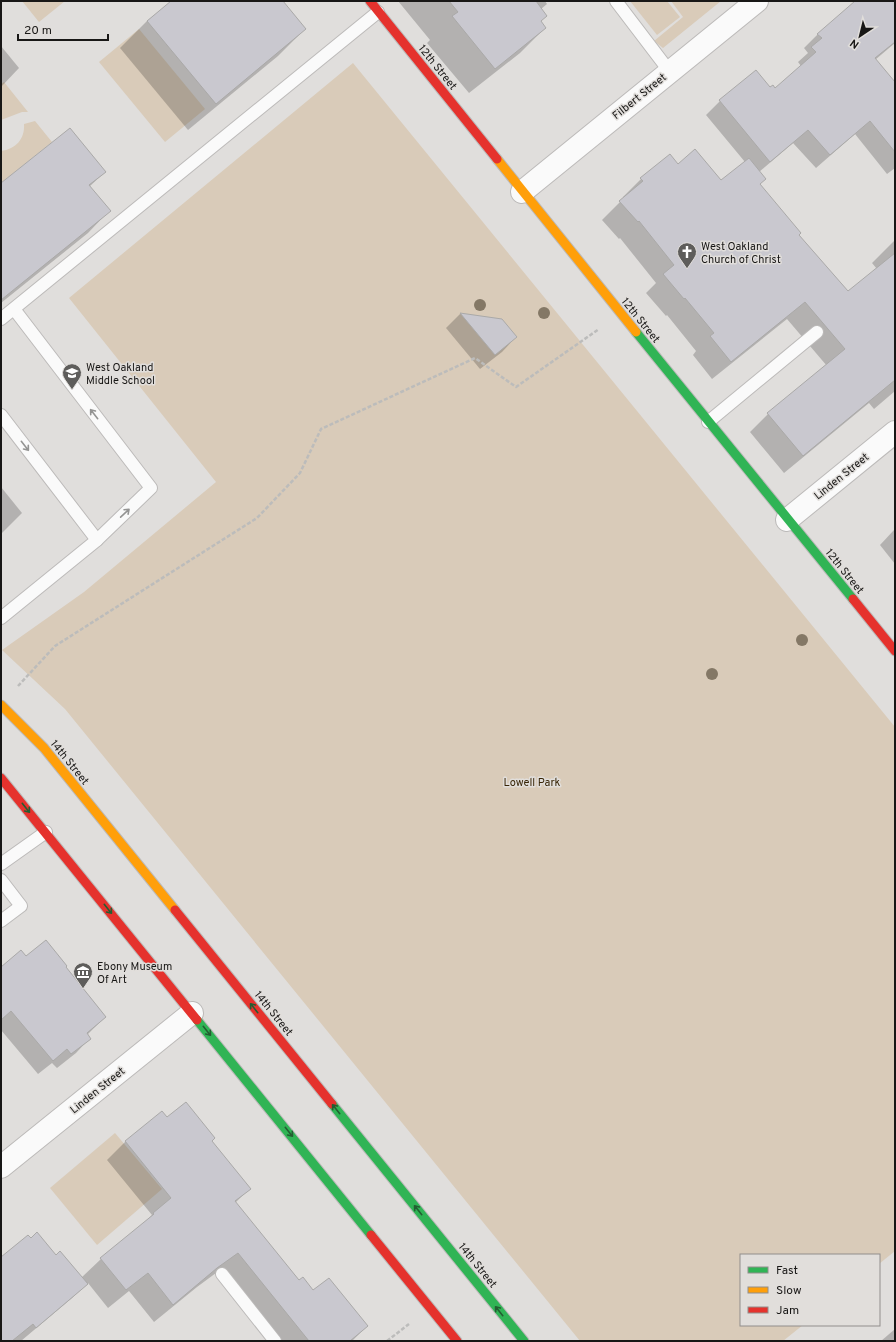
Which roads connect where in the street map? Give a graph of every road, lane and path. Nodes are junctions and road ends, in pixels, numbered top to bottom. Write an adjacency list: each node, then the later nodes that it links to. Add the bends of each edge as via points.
1 (370, 1): 4 (main road, 12th Street)
2 (616, 1): 5 (lane)
3 (757, 1): 5 (street, Filbert Street)
4 (378, 12): 6 (main road, 12th Street); 7 (lane)
5 (670, 72): 6 (street, Filbert Street)
6 (522, 192): 8 (main road, 12th Street)
7 (14, 309): 9 (lane); 15 (lane, one-way to 7, via 151,488)
8 (621, 314): 12 (main road, 12th Street); 18 (path, via 516,387 475,358 321,429 300,473 257,518 55,646)
9 (1, 320)
10 (817, 332): 12 (lane)
11 (1, 415): 15 (lane, one-way to 15)
12 (708, 422): 14 (main road, 12th Street)
13 (895, 432): 14 (street, Linden Street)
14 (787, 520): 17 (main road, 12th Street)
15 (97, 540): 16 (lane)
16 (1, 618)
17 (895, 651)
18 (17, 687)
19 (1, 705): 30 (main road, 14th Street, one-way to 19, via 44,748)
20 (1, 778): 21 (main road, one-way to 21)
21 (46, 832): 22 (lane); 25 (main road, one-way to 25)
22 (1, 864)
23 (1, 880): 24 (lane, via 21,906)
24 (1, 921)
25 (192, 1013): 26 (street, Linden Street); 29 (main road, one-way to 29)
26 (1, 1167)
27 (222, 1274): 28 (lane)
28 (275, 1341)
29 (457, 1341)
30 (524, 1341)

